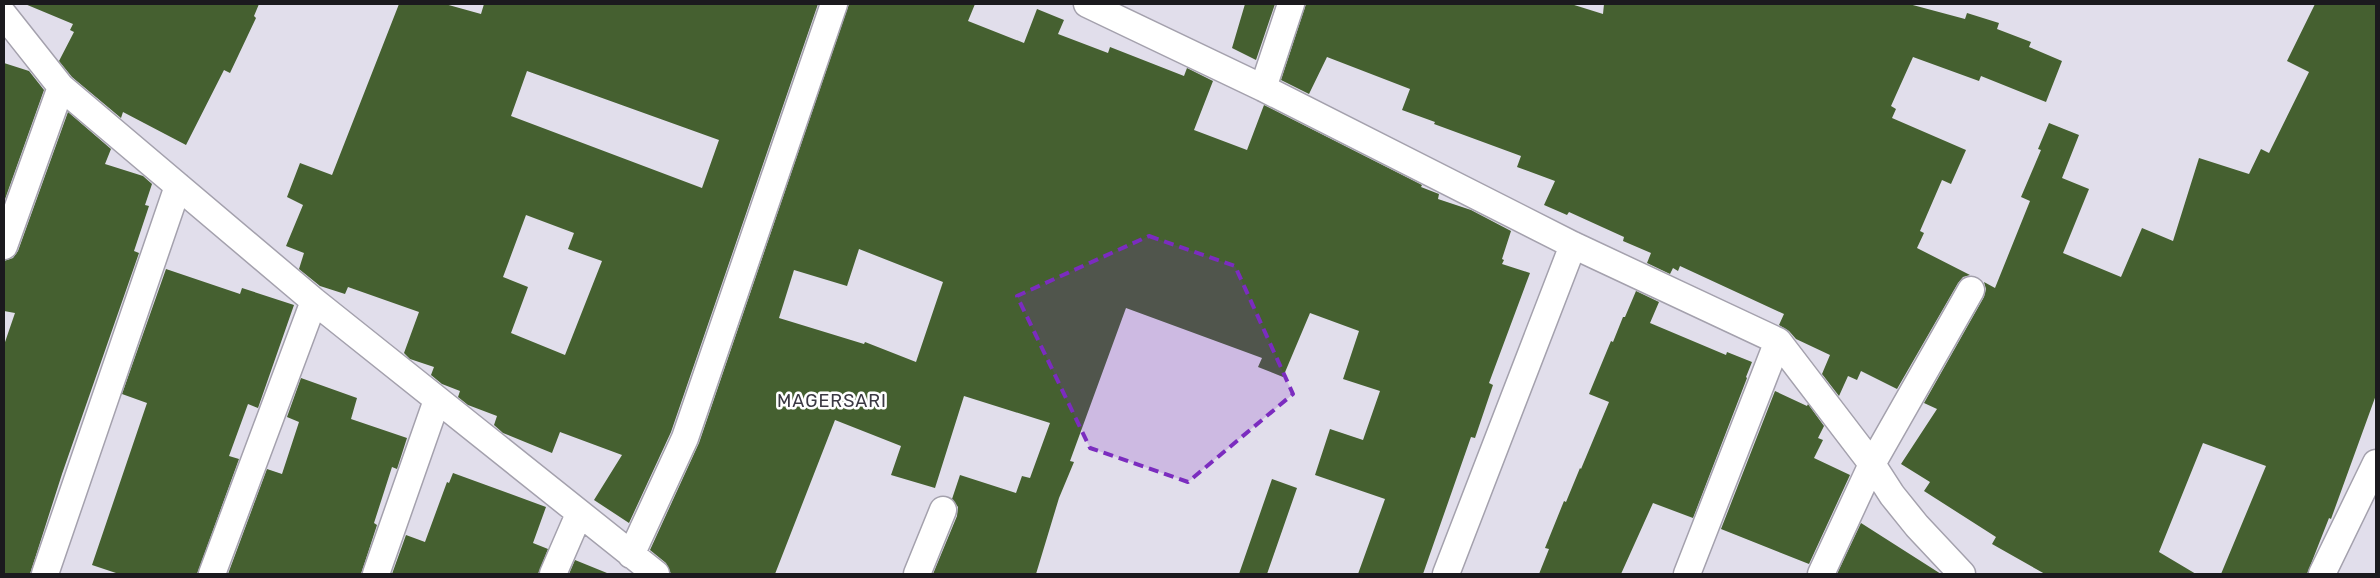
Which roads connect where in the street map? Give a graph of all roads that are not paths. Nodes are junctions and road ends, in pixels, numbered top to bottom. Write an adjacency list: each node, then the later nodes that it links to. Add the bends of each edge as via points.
1 (834, 4): 18 (street, via 685,438)
2 (1087, 4): 6 (street)
3 (1291, 4): 6 (street)
4 (4, 15): 5 (street)
5 (60, 87): 7 (street); 9 (street)
6 (1263, 88): 8 (street)
7 (178, 186): 11 (street); 19 (street)
8 (1574, 245): 12 (street); 25 (street)
9 (4, 246)
10 (1971, 290): 15 (street)
11 (314, 301): 13 (street); 20 (street)
12 (1778, 341): 15 (street); 26 (street)
13 (437, 400): 17 (street); 21 (street)
14 (2376, 463): 29 (street)
15 (1872, 464): 27 (street); 28 (street, via 1917,526)
16 (943, 510): 24 (street)
17 (579, 514): 18 (street); 22 (street)
18 (630, 555): 23 (street)
19 (45, 574)
20 (212, 574)
21 (376, 574)
22 (553, 574)
23 (656, 574)
24 (917, 574)
25 (1446, 574)
26 (1687, 574)
27 (1821, 574)
28 (1962, 574)
29 (2322, 574)

